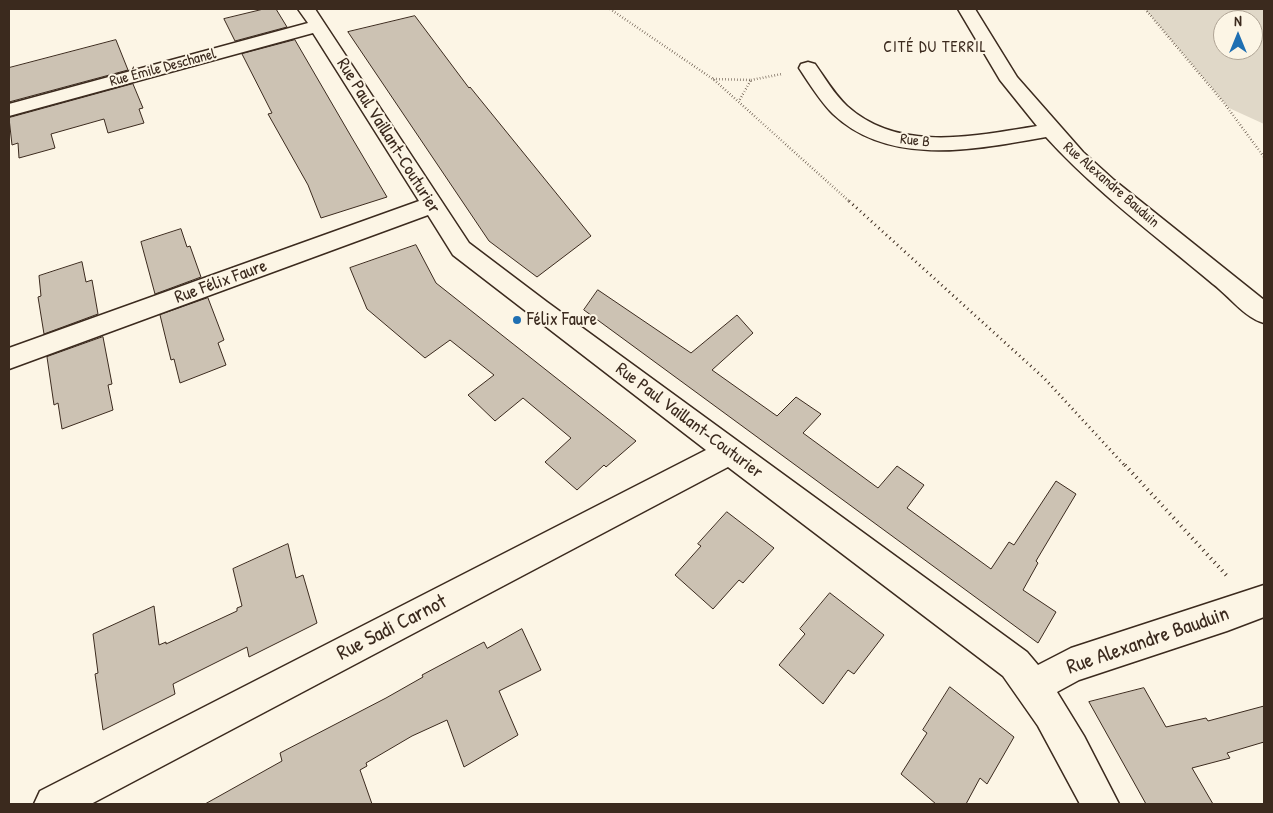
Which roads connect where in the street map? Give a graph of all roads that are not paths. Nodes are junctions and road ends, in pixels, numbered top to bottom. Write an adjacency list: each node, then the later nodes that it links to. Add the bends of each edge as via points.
1 (967, 9): 5 (street, Rue Alexandre Bauduin, via 1006,75)
2 (313, 17): 4 (street, Rue Émile Deschanel); 6 (street, Rue Paul Vaillant-Couturier)
3 (808, 68): 5 (street, Rue B, via 841,111 882,136 920,143 957,144)
4 (9, 110)
5 (1050, 130): 7 (street, Rue Alexandre Bauduin, via 1106,185)
6 (432, 205): 8 (street, Rue Félix Faure); 9 (street, Rue Paul Vaillant-Couturier, via 455,241 471,258)
7 (1264, 314)
8 (9, 359)
9 (730, 452): 11 (street, Rue Paul Vaillant-Couturier, via 1015,664); 12 (street, Rue Sadi Carnot)
10 (1259, 603): 11 (street, Rue Alexandre Bauduin, via 1071,665)
11 (1034, 686): 13 (street, Rue Paul Vaillant-Couturier)
12 (53, 804)
13 (1100, 804)

